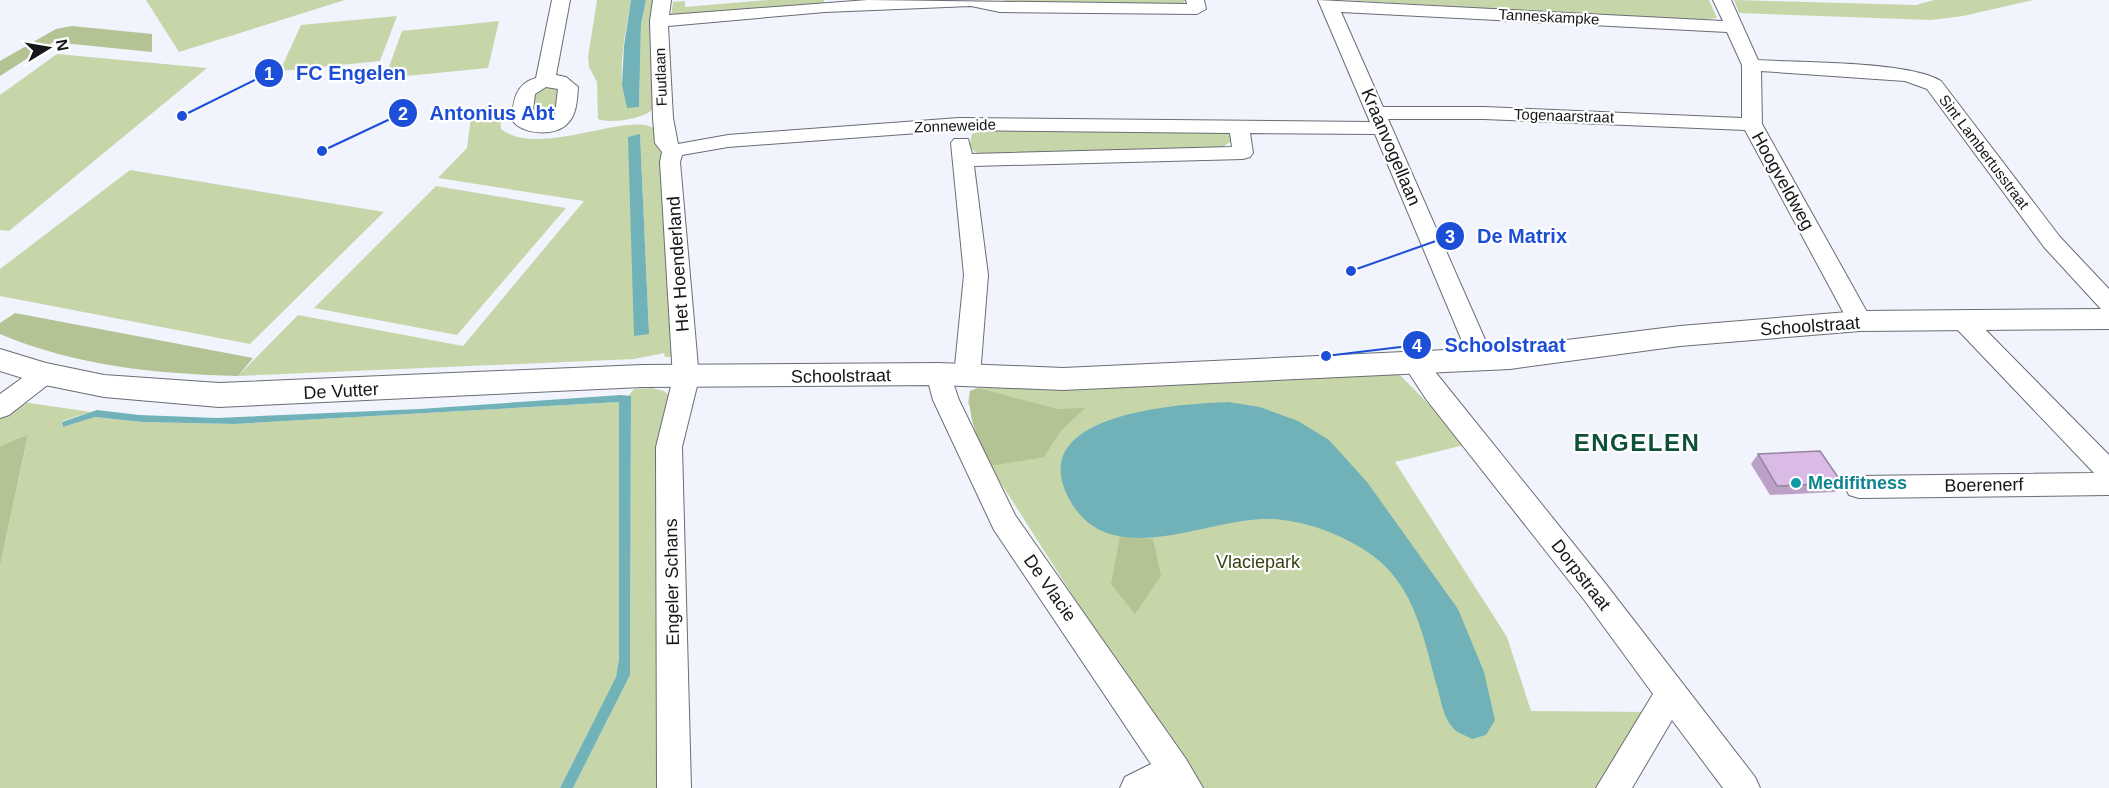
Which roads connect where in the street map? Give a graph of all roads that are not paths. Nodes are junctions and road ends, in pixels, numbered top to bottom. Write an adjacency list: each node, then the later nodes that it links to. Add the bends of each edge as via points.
1 (561, 0): 11 (street)
2 (662, 0): 8 (street, Fuutlaan)
3 (1195, 0): 5 (street, via 1197,9 1000,7)
4 (1722, 0): 9 (street, Hoogveldweg)
5 (971, 1): 7 (street)
6 (1329, 3): 9 (street, Tanneskampke); 12 (street, Kraanvogellaan)
7 (825, 4): 8 (street)
8 (659, 21): 16 (street, Fuutlaan, via 665,142)
9 (1733, 27): 10 (street, Hoogveldweg)
10 (1752, 65): 14 (street, Hoogveldweg); 18 (street, Sint Lambertusstraat, via 1905,75 1934,85 2052,242)
11 (545, 81)
12 (1381, 121): 14 (street, Togenaarstraat, via 1485,113); 15 (street, Zonneweide); 23 (street, Kraanvogellaan)
13 (958, 124): 15 (street, Zonneweide); 16 (street, Zonneweide, via 728,141); 17 (street)
14 (1752, 124): 20 (street, Hoogveldweg)
15 (1239, 127): 17 (street, Zonneweide, via 1243,153)
16 (673, 151): 27 (street, Het Hoenderland, via 670,162)
17 (963, 160): 26 (street, via 976,275)
18 (2109, 303)
19 (2109, 319): 21 (street, Schoolstraat)
20 (1860, 321): 21 (street, Schoolstraat); 23 (street, Schoolstraat, via 1680,336)
21 (1963, 321): 29 (street)
22 (0, 360): 25 (street, De Vutter)
23 (1482, 360): 24 (street, Schoolstraat)
24 (1415, 364): 26 (street, Schoolstraat, via 1063,379); 32 (street, Dorpstraat)
25 (45, 374): 27 (street, De Vutter, via 133,390 219,395 642,376); 28 (street)
26 (953, 375): 27 (street, Schoolstraat); 33 (street, De Vlacie, via 946,400 1004,522)
27 (686, 378): 34 (street, Engeler Schans, via 669,447)
28 (0, 408)
29 (2109, 472)
30 (2109, 484): 31 (street, Boerenerf)
31 (1860, 487)
32 (1671, 693): 36 (street); 37 (street, Dorpstraat)
33 (1180, 779): 35 (street)
34 (674, 788)
35 (1137, 788)
36 (1613, 788)
37 (1743, 788)

